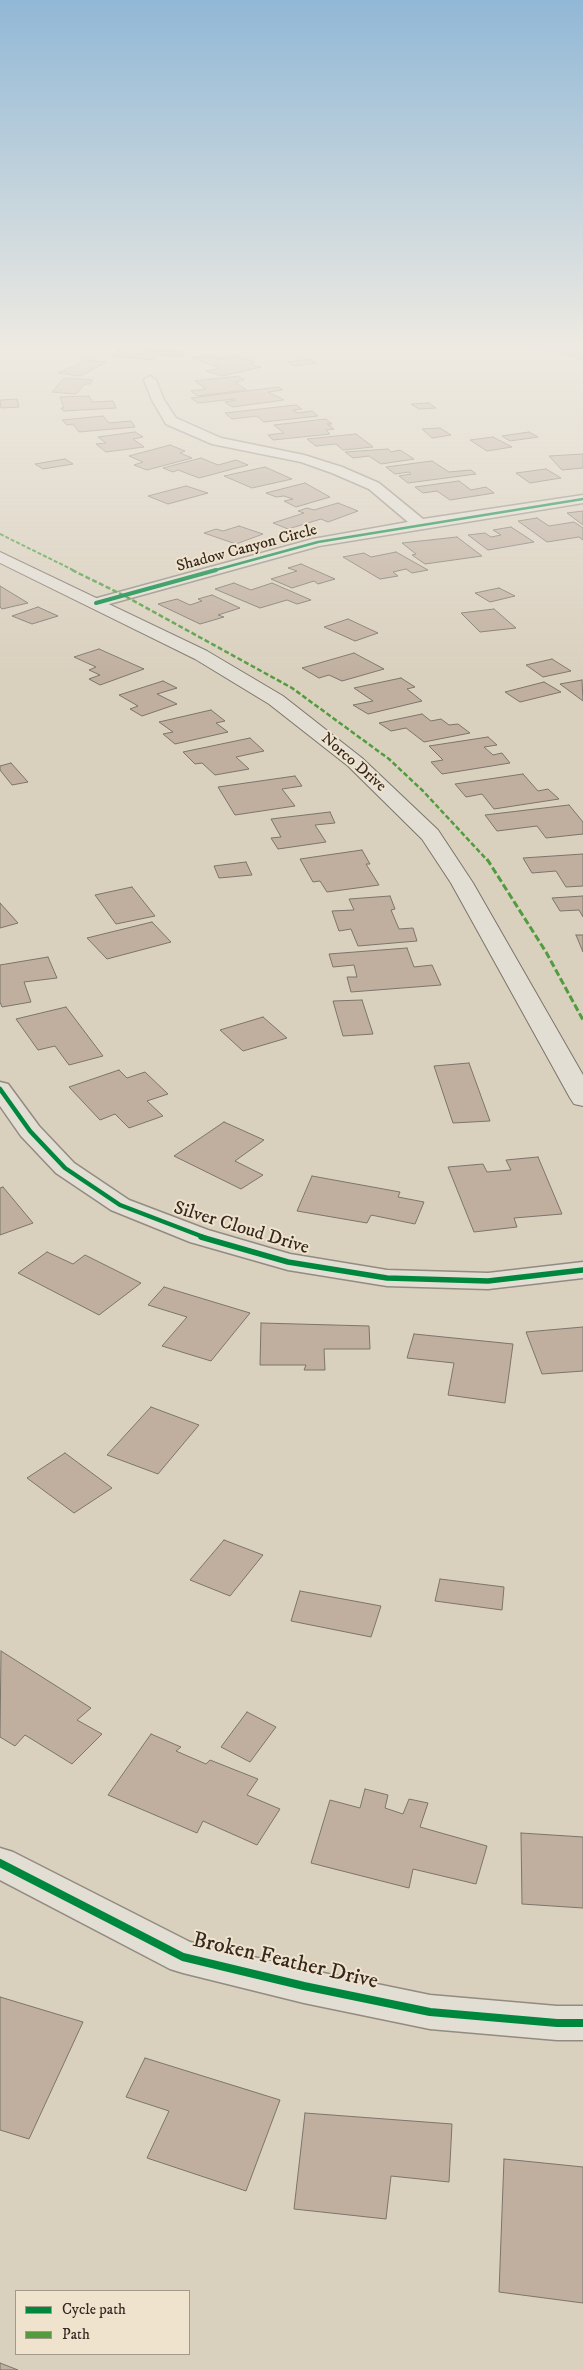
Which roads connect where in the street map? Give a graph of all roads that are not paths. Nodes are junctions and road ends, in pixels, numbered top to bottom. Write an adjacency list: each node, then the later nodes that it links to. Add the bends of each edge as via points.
1 (302, 459): 3 (street, via 374,486)
2 (583, 499): 3 (street, Shadow Canyon Circle)
3 (420, 524): 5 (street, Shadow Canyon Circle, via 318,542)
4 (1, 559): 5 (main road, Norco Drive)
5 (96, 603): 7 (main road, Norco Drive, via 201,655 276,700 355,762 430,835 462,883)
6 (0, 1089): 8 (street, Silver Cloud Drive, via 30,1131 65,1168 120,1204 199,1236 288,1262 386,1278 488,1281)
7 (583, 1098)
8 (583, 1270)
9 (0, 1863): 10 (street, Broken Feather Drive, via 183,1956 304,1986 430,2012)
10 (583, 2023)

